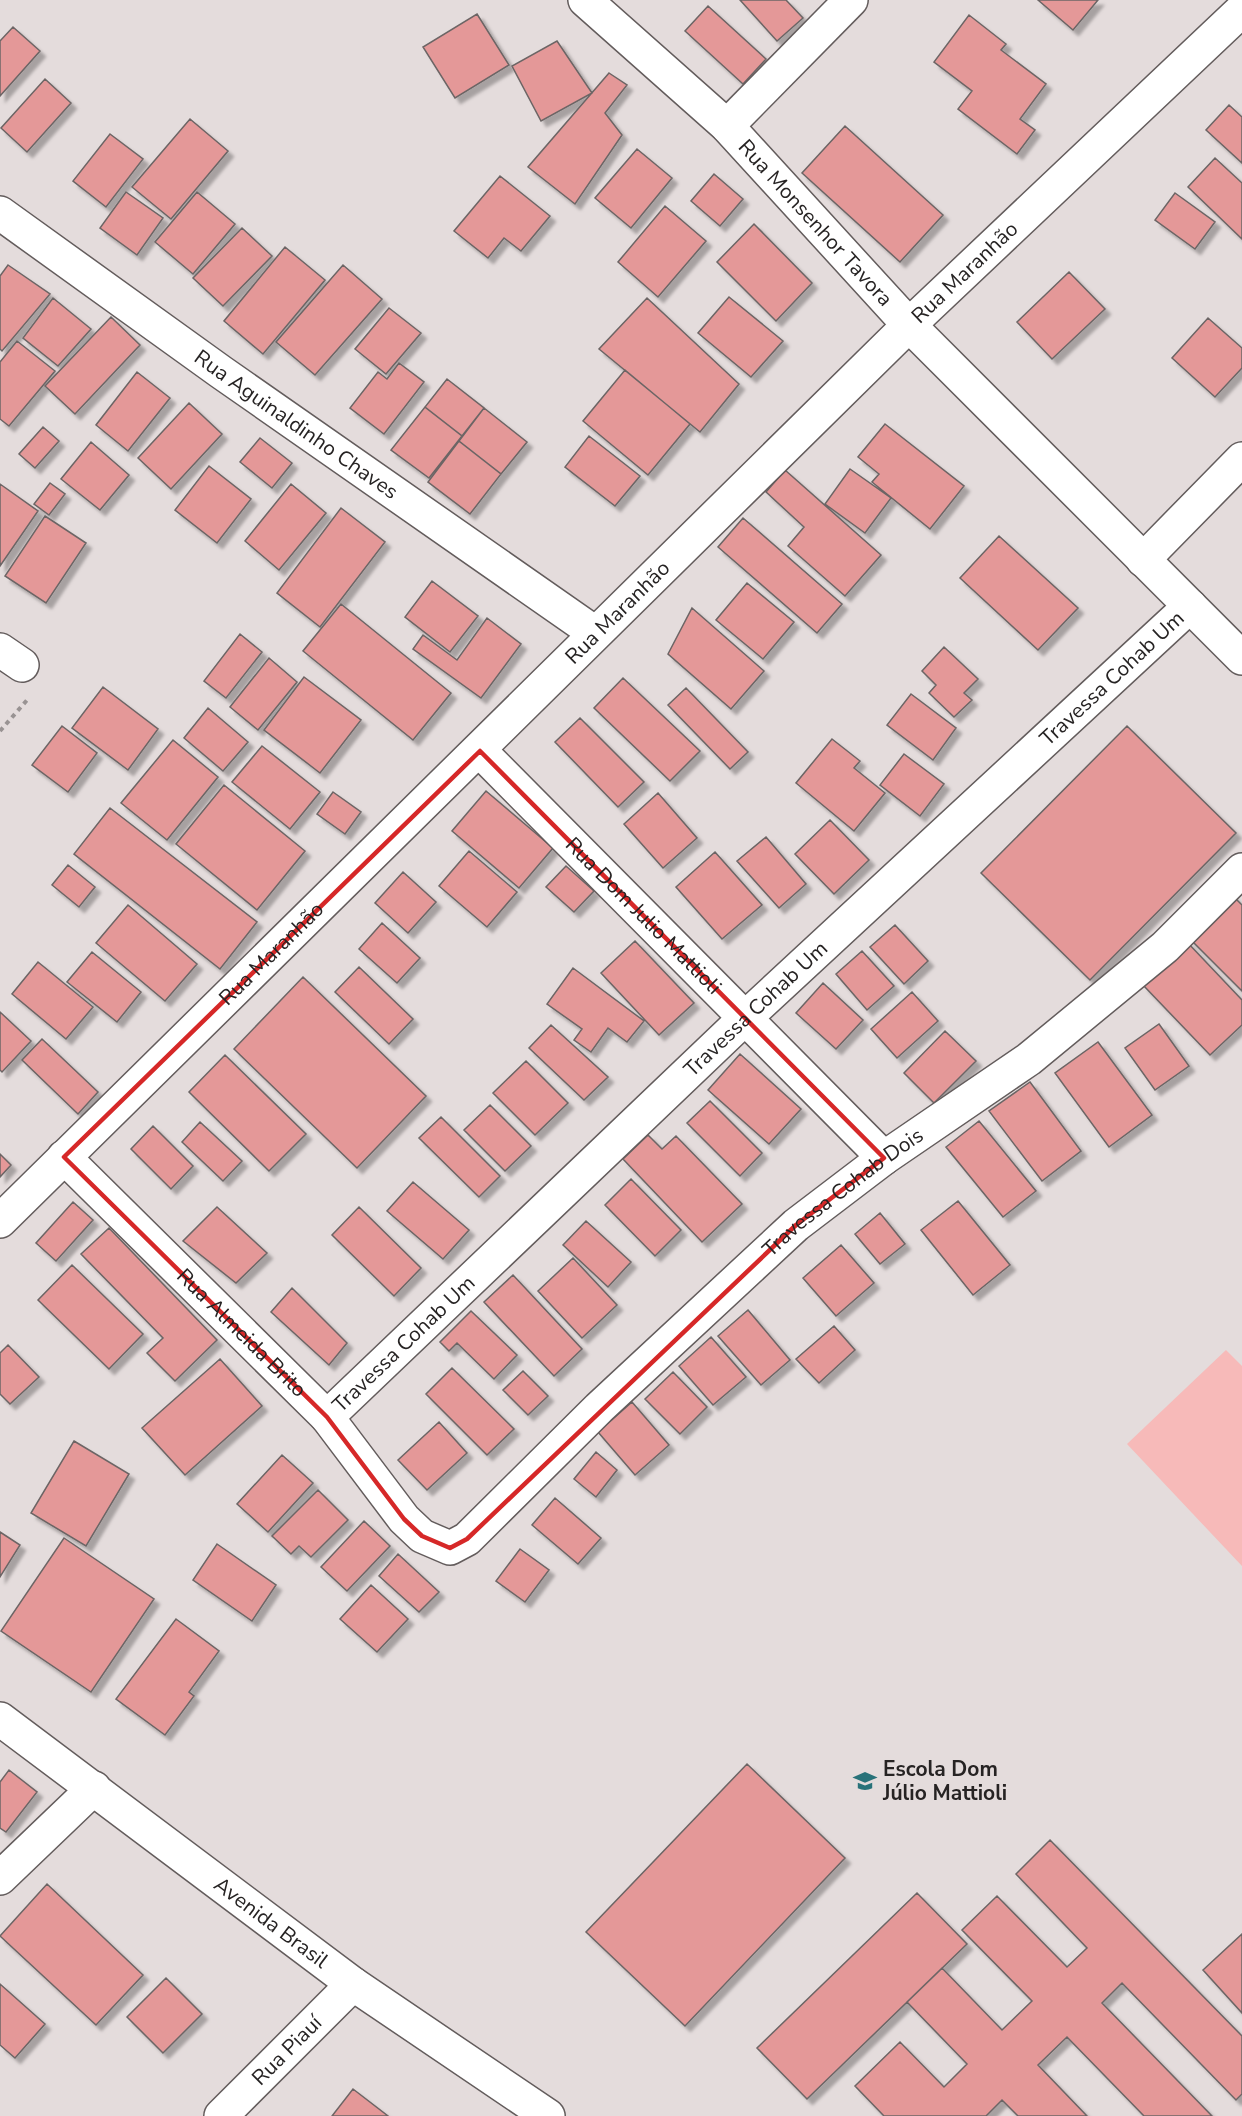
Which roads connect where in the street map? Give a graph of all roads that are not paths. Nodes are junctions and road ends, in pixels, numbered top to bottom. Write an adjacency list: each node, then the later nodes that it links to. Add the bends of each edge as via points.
1 (585, 0): 4 (street, Rua Monsenhor Tavora)
2 (851, 0): 4 (street)
3 (1242, 10): 6 (street, Rua Maranhão)
4 (727, 126): 6 (street, Rua Monsenhor Tavora)
5 (0, 213): 10 (street, Rua Aguinaldinho Chaves, via 220,372)
6 (909, 325): 8 (street, Rua Monsenhor Tavora); 10 (street, Rua Maranhão)
7 (1242, 459): 8 (street)
8 (1143, 560): 9 (street, Rua Monsenhor Tavora)
9 (1190, 606): 11 (street, Rua Monsenhor Tavora); 14 (street, Travessa Cohab Um)
10 (595, 633): 12 (street, Rua Maranhão)
11 (1242, 658)
12 (480, 751): 14 (street, Rua Dom Julio Mattioli); 15 (street, Rua Maranhão)
13 (1242, 870): 16 (street, Travessa Cohab Dois, via 1165,947 1038,1051)
14 (744, 1019): 16 (street, Rua Dom Julio Mattioli); 18 (street, Travessa Cohab Um)
15 (64, 1157): 17 (street, Rua Maranhão); 18 (street, Rua Almeida Brito)
16 (884, 1158): 19 (street, Travessa Cohab Dois, via 787,1232 599,1408)
17 (0, 1221)
18 (327, 1417): 19 (street, Rua Almeida Brito, via 404,1519 422,1536 450,1548)
19 (467, 1539)
20 (0, 1719): 21 (street, Avenida Brasil)
21 (94, 1788): 22 (street); 23 (street, Avenida Brasil)
22 (0, 1878)
23 (353, 1984): 24 (street, Rua Piauí); 25 (street, Avenida Brasil)
24 (221, 2116)
25 (548, 2116)

